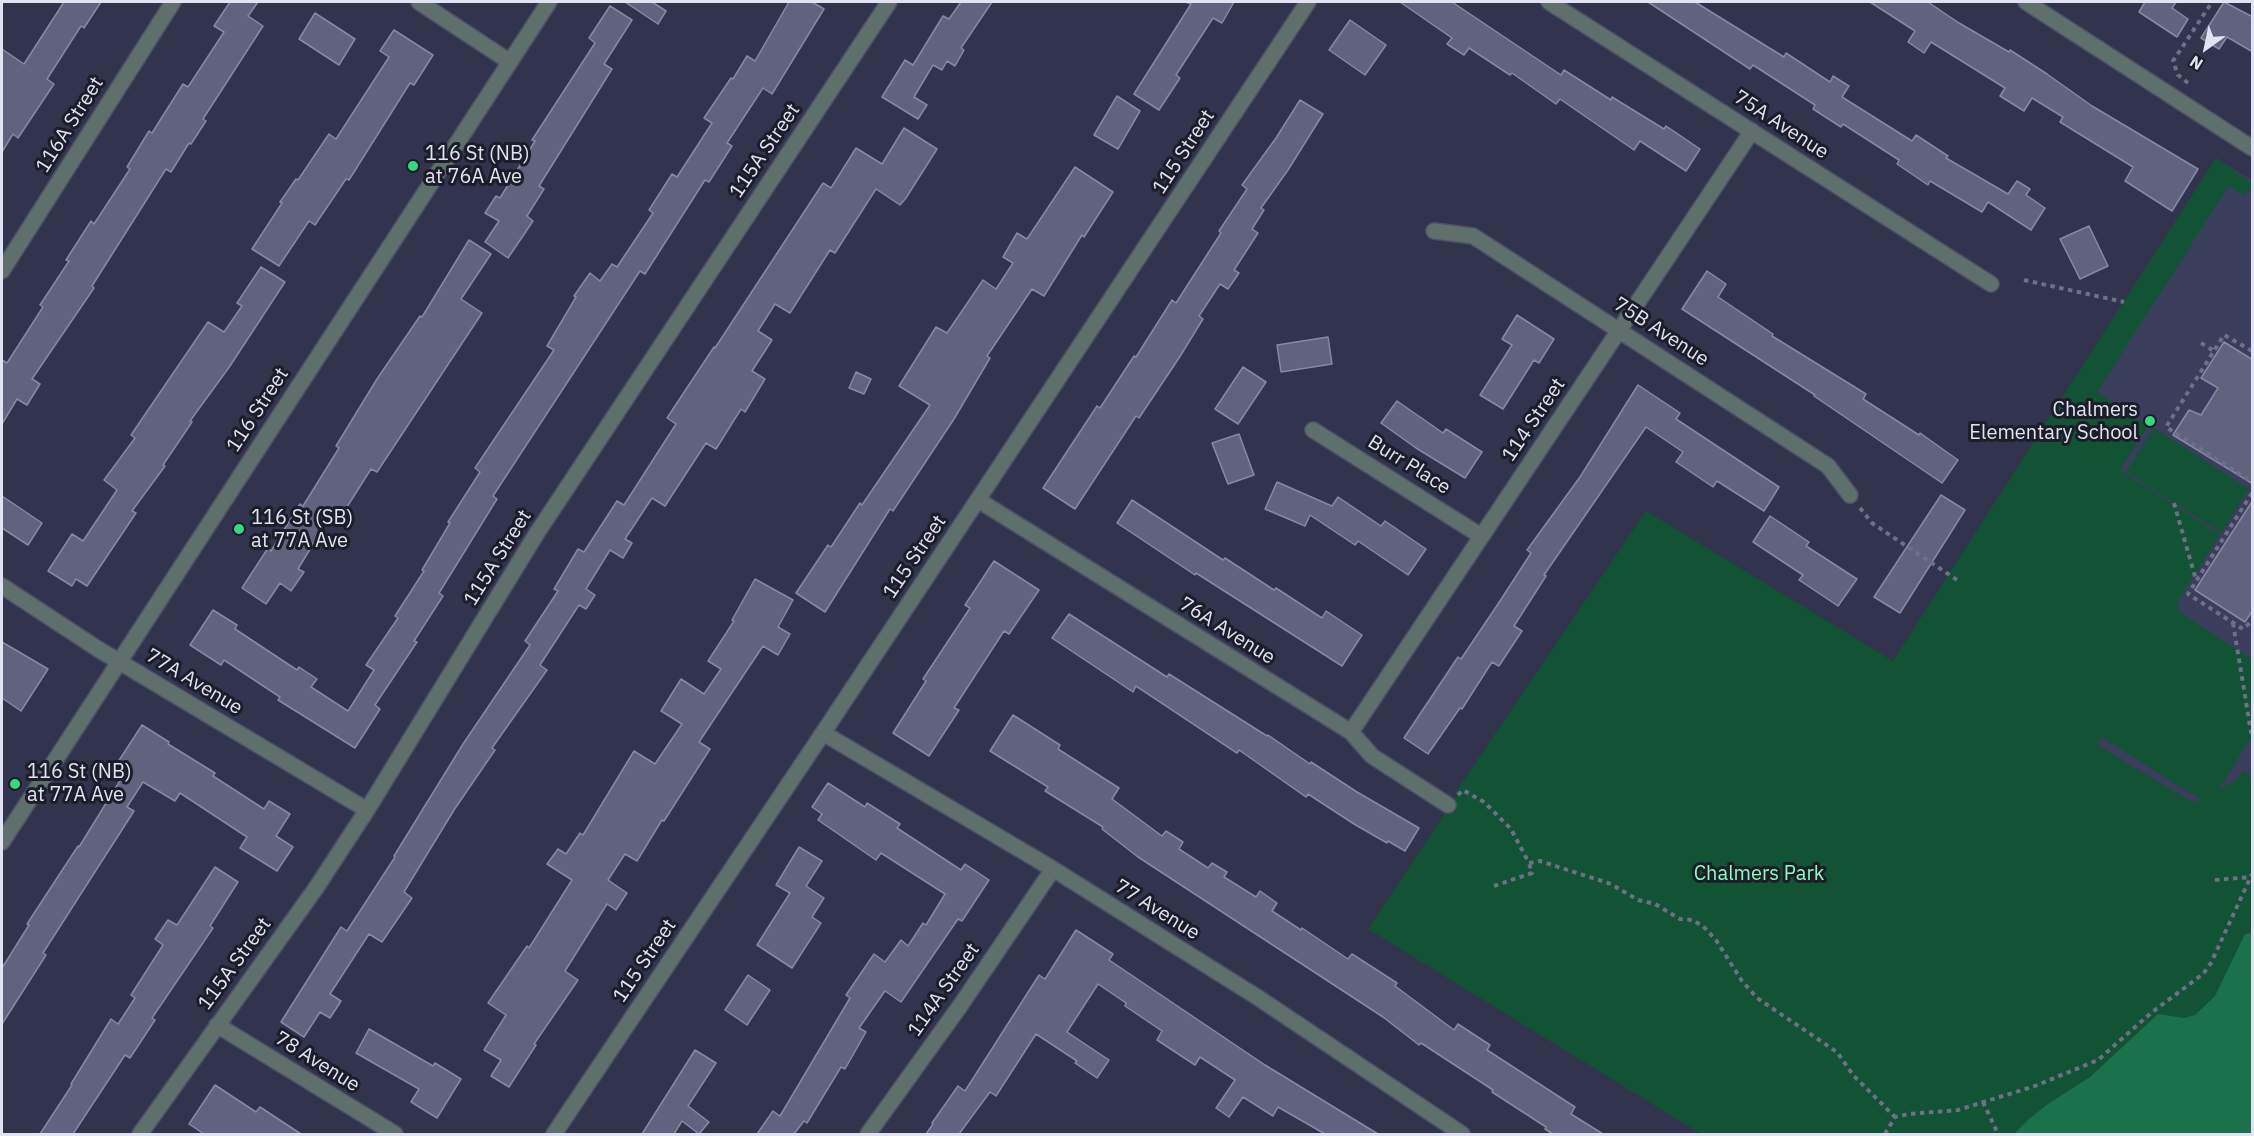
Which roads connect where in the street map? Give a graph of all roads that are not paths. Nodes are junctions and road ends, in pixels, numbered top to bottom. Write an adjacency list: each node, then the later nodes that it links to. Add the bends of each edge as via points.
1 (173, 2): 12 (street, 116A Street)
2 (419, 2): 8 (street)
3 (549, 2): 8 (street, 116 Street)
4 (889, 2): 24 (street, 115A Street, via 537,533)
5 (1308, 2): 17 (street, 115 Street)
6 (1549, 2): 9 (street, 75A Avenue)
7 (2026, 2): 10 (street)
8 (510, 62): 20 (street, 116 Street)
9 (1752, 131): 13 (street, 75A Avenue); 14 (street, 114 Street)
10 (2253, 148)
11 (1434, 231): 14 (street, 75B Avenue, via 1473,236)
12 (2, 271)
13 (1991, 284)
14 (1619, 330): 16 (street, 75B Avenue, via 1828,466); 18 (street, 114 Street)
15 (1313, 430): 18 (street, Burr Place)
16 (1850, 495)
17 (978, 500): 21 (street, 76A Avenue); 22 (street, 115 Street)
18 (1481, 536): 21 (street, 114 Street)
19 (2, 586): 20 (street, 77A Avenue)
20 (119, 662): 24 (street, 77A Avenue); 25 (street, 116 Street)
21 (1351, 732): 23 (street, 76A Avenue, via 1372,756)
22 (823, 733): 26 (street, 77 Avenue); 30 (street, 115 Street)
23 (1448, 805)
24 (367, 810): 27 (street, 115A Street)
25 (2, 842)
26 (1053, 869): 31 (street, 114A Street); 32 (street, 77 Avenue)
27 (217, 1025): 28 (street, 115A Street); 29 (street, 78 Avenue)
28 (140, 1134)
29 (395, 1134)
30 (554, 1134)
31 (868, 1134)
32 (1462, 1134)

